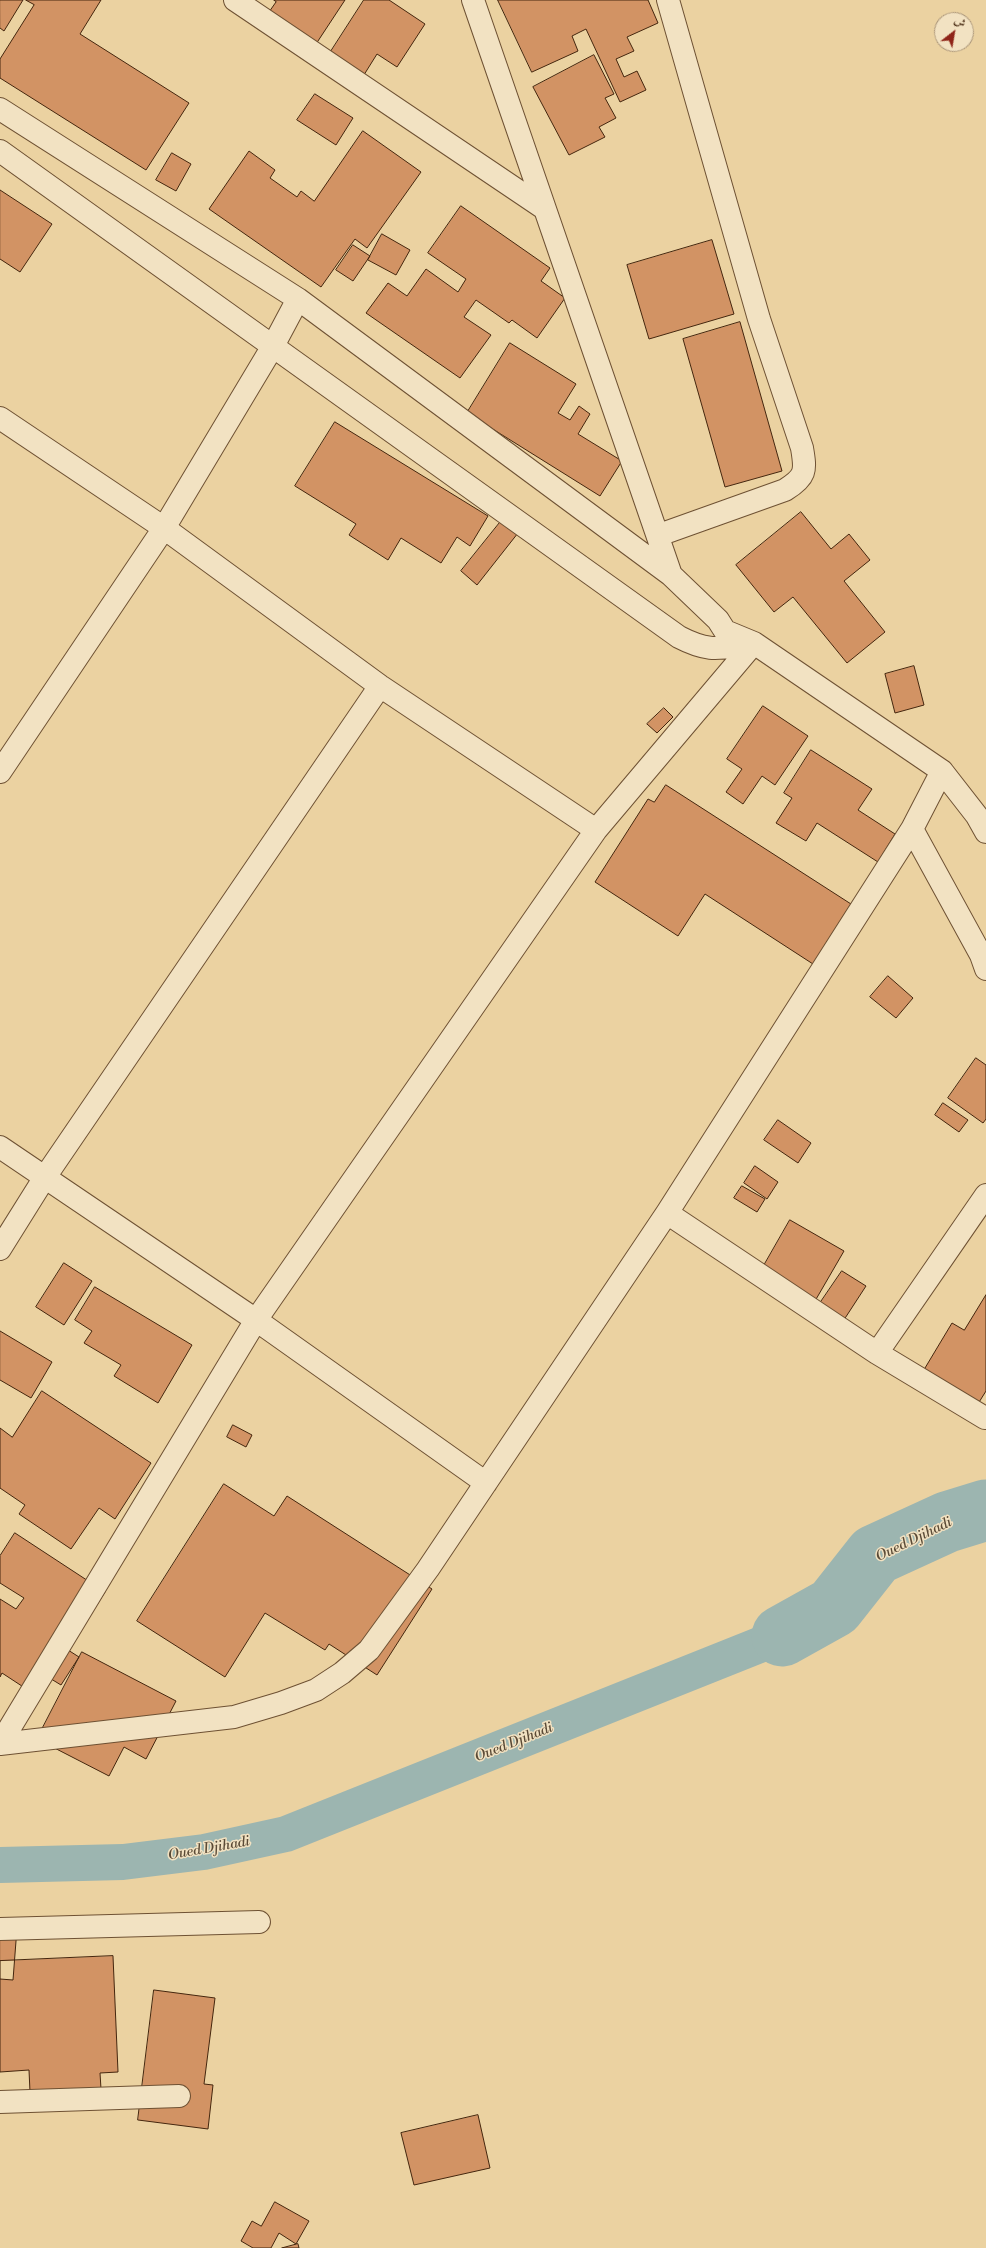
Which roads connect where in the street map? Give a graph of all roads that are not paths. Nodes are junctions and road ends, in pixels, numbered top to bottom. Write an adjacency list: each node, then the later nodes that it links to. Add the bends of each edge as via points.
1 (236, 0): 6 (street)
2 (473, 0): 6 (street)
3 (668, 0): 11 (street, via 760,319 802,448 805,468 799,482 785,490)
4 (0, 109): 7 (street)
5 (0, 151): 8 (street)
6 (545, 209): 11 (street)
7 (298, 299): 8 (street); 12 (street)
8 (273, 346): 10 (street); 13 (street, via 679,637 709,649)
9 (0, 418): 10 (street)
10 (164, 528): 14 (street); 16 (street)
11 (659, 535): 12 (street)
12 (671, 575): 13 (street, via 718,620 725,631)
13 (754, 644): 15 (street); 19 (street)
14 (380, 686): 19 (street); 22 (street)
15 (942, 771): 17 (street); 18 (street)
16 (0, 772)
17 (983, 823)
18 (912, 829): 20 (street); 24 (street)
19 (596, 830): 26 (street)
20 (986, 969)
21 (0, 1147): 22 (street)
22 (45, 1177): 25 (street); 26 (street)
23 (986, 1195): 27 (street)
24 (667, 1213): 27 (street); 29 (street)
25 (0, 1249)
26 (256, 1320): 29 (street); 30 (street)
27 (877, 1353): 28 (street)
28 (985, 1418)
29 (486, 1483): 30 (street, via 369,1650 342,1673 316,1690 234,1717)
30 (0, 1744)
31 (259, 1922): 32 (street)
32 (0, 1929)
33 (179, 2096): 34 (street)
34 (0, 2102)

